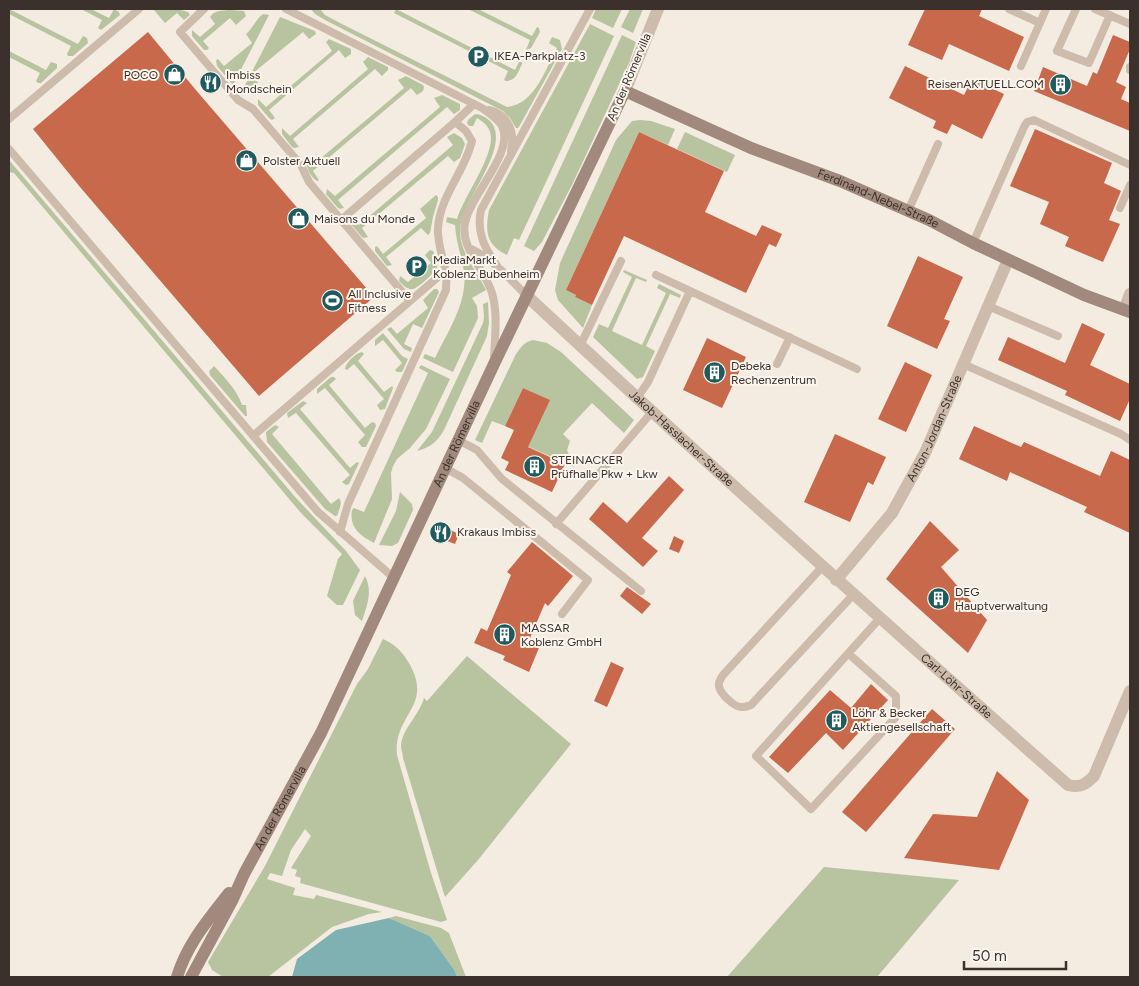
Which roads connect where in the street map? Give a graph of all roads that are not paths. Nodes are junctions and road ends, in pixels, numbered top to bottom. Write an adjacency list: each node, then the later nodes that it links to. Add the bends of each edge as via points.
1 (139, 9): 18 (lane)
2 (204, 9): 27 (lane, via 180,32 238,100 253,109 301,165 309,182)
3 (286, 9): 10 (lane)
4 (590, 9): 22 (lane)
5 (658, 9): 15 (street, An der Römervilla)
6 (1008, 9): 12 (lane)
7 (1046, 9): 12 (lane)
8 (1076, 9): 11 (lane, via 1057,51 1089,63)
9 (1095, 9): 11 (lane)
10 (296, 11): 16 (lane)
11 (1110, 15): 13 (lane)
12 (1040, 23): 14 (lane)
13 (1130, 24)
14 (1021, 66)
15 (625, 91): 26 (street, Ferdinand-Nebel-Straße, via 751,148 825,174); 37 (street, An der Römervilla)
16 (474, 104): 17 (lane); 19 (lane)
17 (482, 108): 22 (lane, via 498,113 510,124 513,134); 29 (lane, via 498,120 504,140 500,155 465,220 464,237)
18 (9, 119)
19 (455, 122): 27 (lane); 33 (lane, via 472,141 442,210 439,234)
20 (938, 144): 26 (lane)
21 (9, 149): 50 (lane)
22 (510, 158): 32 (lane, via 480,216 481,240)
23 (1130, 165): 28 (lane, via 1034,120 1027,122)
24 (1130, 185): 25 (lane)
25 (1120, 208)
26 (908, 211): 28 (street, Ferdinand-Nebel-Straße)
27 (341, 220): 38 (lane)
28 (973, 243): 30 (street, Ferdinand-Nebel-Straße)
29 (469, 248): 32 (lane); 44 (lane, via 493,297)
30 (1008, 260): 39 (street, Anton-Jordan-Straße); 40 (street, Ferdinand-Nebel-Straße)
31 (621, 261): 43 (lane)
32 (498, 267): 37 (lane)
33 (445, 271): 38 (lane); 55 (lane, via 446,290 350,497)
34 (656, 275): 35 (lane)
35 (690, 291): 42 (lane); 48 (lane, via 648,382)
36 (1130, 294): 40 (street)
37 (527, 296): 43 (street, Jakob-Hasslacher-Straße); 44 (street, An der Römervilla)
38 (410, 301): 50 (lane)
39 (988, 306): 41 (lane); 46 (street, Anton-Jordan-Straße)
40 (1127, 311)
41 (1058, 336)
42 (790, 337): 45 (lane); 47 (lane)
43 (580, 346): 48 (street, Jakob-Hasslacher-Straße)
44 (494, 364): 51 (street, An der Römervilla)
45 (777, 364)
46 (963, 364): 52 (lane); 58 (street, Anton-Jordan-Straße, via 925,453 892,513)
47 (856, 369)
48 (636, 398): 49 (street, Jakob-Hasslacher-Straße)
49 (652, 412): 54 (lane); 56 (street, Jakob-Hasslacher-Straße)
50 (253, 436): 55 (lane, via 318,512)
51 (458, 440): 53 (street, An der Römervilla); 54 (lane, via 477,450 502,479)
52 (1130, 440)
53 (446, 468): 57 (street, An der Römervilla); 61 (lane, via 464,478 588,580)
54 (556, 524): 59 (lane)
55 (340, 532): 57 (lane)
56 (823, 566): 58 (street, Jakob-Hasslacher-Straße); 60 (lane, via 723,675 718,687 724,695 736,706 751,705)
57 (394, 578): 65 (street, An der Römervilla, via 321,733)
58 (836, 580): 60 (street, Carl-Löhr-Straße)
59 (641, 590)
60 (853, 595): 62 (street, Carl-Löhr-Straße)
61 (562, 614)
62 (880, 618): 63 (lane); 64 (street, Carl-Löhr-Straße, via 1068,785 1079,788 1094,776)
63 (849, 654): 63 (lane, via 756,756 811,809 896,717 896,696)
64 (1130, 692)
65 (244, 874): 66 (street, An der Römervilla, via 194,938); 67 (street, An der Römervilla)
66 (177, 977)
67 (190, 977)

